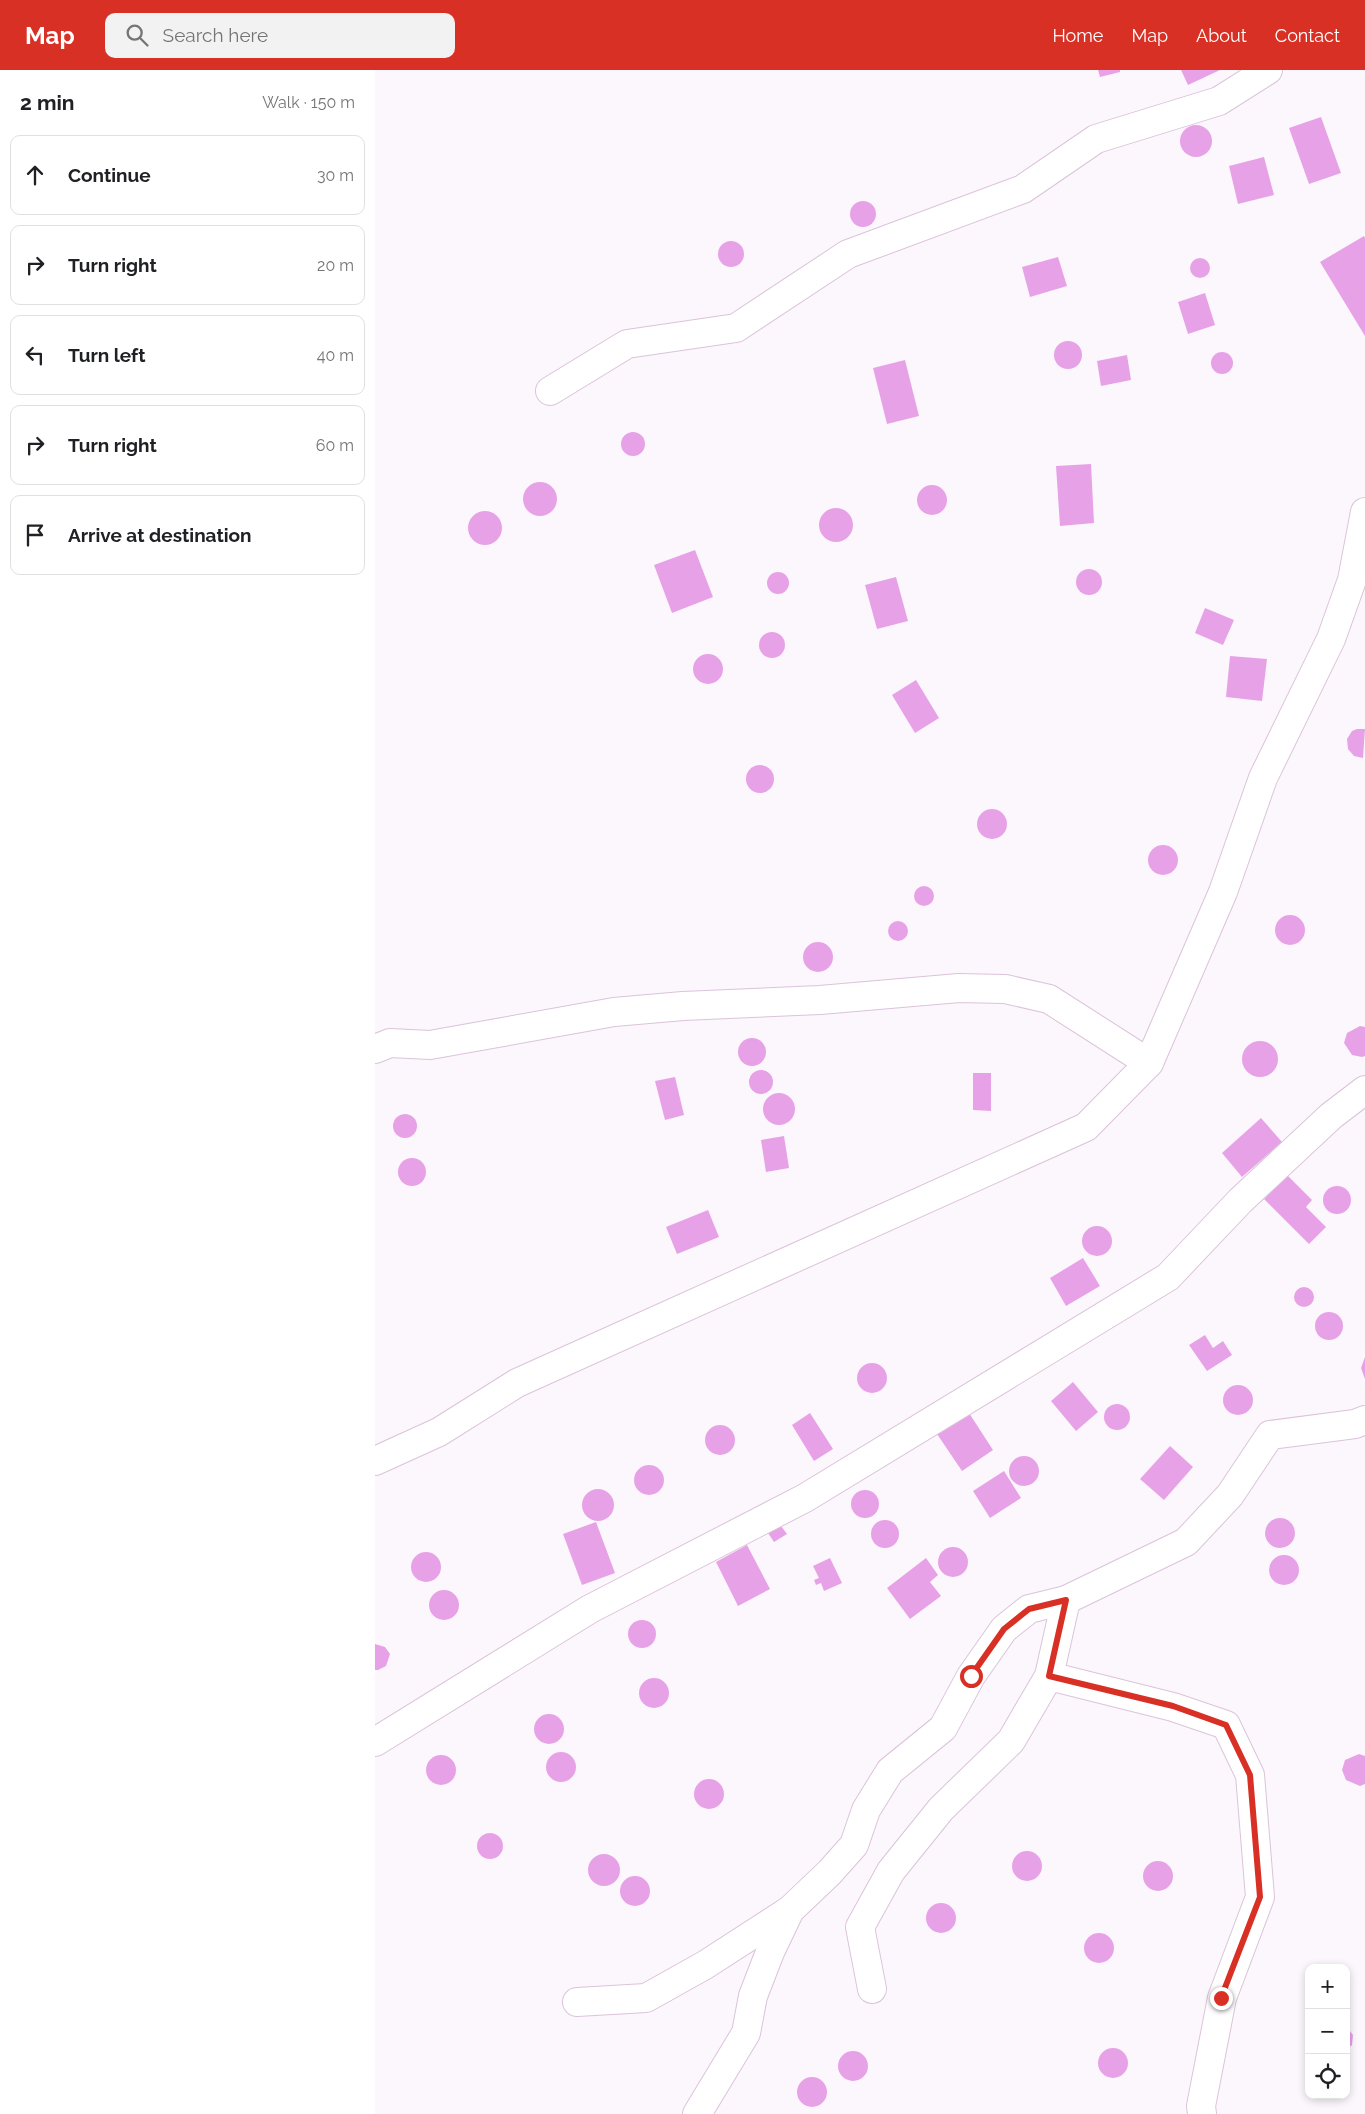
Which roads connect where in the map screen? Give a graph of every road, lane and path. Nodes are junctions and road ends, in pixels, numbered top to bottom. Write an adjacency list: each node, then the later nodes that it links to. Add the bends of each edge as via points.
1 (1268, 70): 2 (street, via 1219,101 1095,139 1023,189 848,254 736,328 627,344)
2 (550, 391)
3 (1365, 512): 5 (street, via 1352,580 1331,639 1263,778 1223,892)
4 (375, 1049): 5 (street, via 390,1043 430,1045 614,1012 968,988 1005,989 1049,999)
5 (1149, 1063): 8 (street, via 1086,1127 525,1379 439,1432)
6 (1365, 1090): 11 (street, via 1331,1116 1240,1201 1168,1277 805,1498 590,1609)
7 (1365, 1420): 9 (street, via 1270,1435 1230,1495 1186,1542)
8 (375, 1461)
9 (1066, 1600): 10 (street); 12 (street, via 1029,1609 1004,1629 971,1676 943,1728 890,1771 866,1810 854,1845)
10 (1049, 1676): 13 (street, via 1011,1741 941,1809 891,1871 860,1927); 16 (street, via 1173,1706 1226,1725 1250,1775 1260,1897 1221,1998)
11 (375, 1742)
12 (790, 1910): 14 (street, via 705,1965 646,1998); 15 (street, via 753,1996 746,2032)
13 (872, 1989)
14 (577, 2002)
15 (697, 2114)
16 (1202, 2114)

